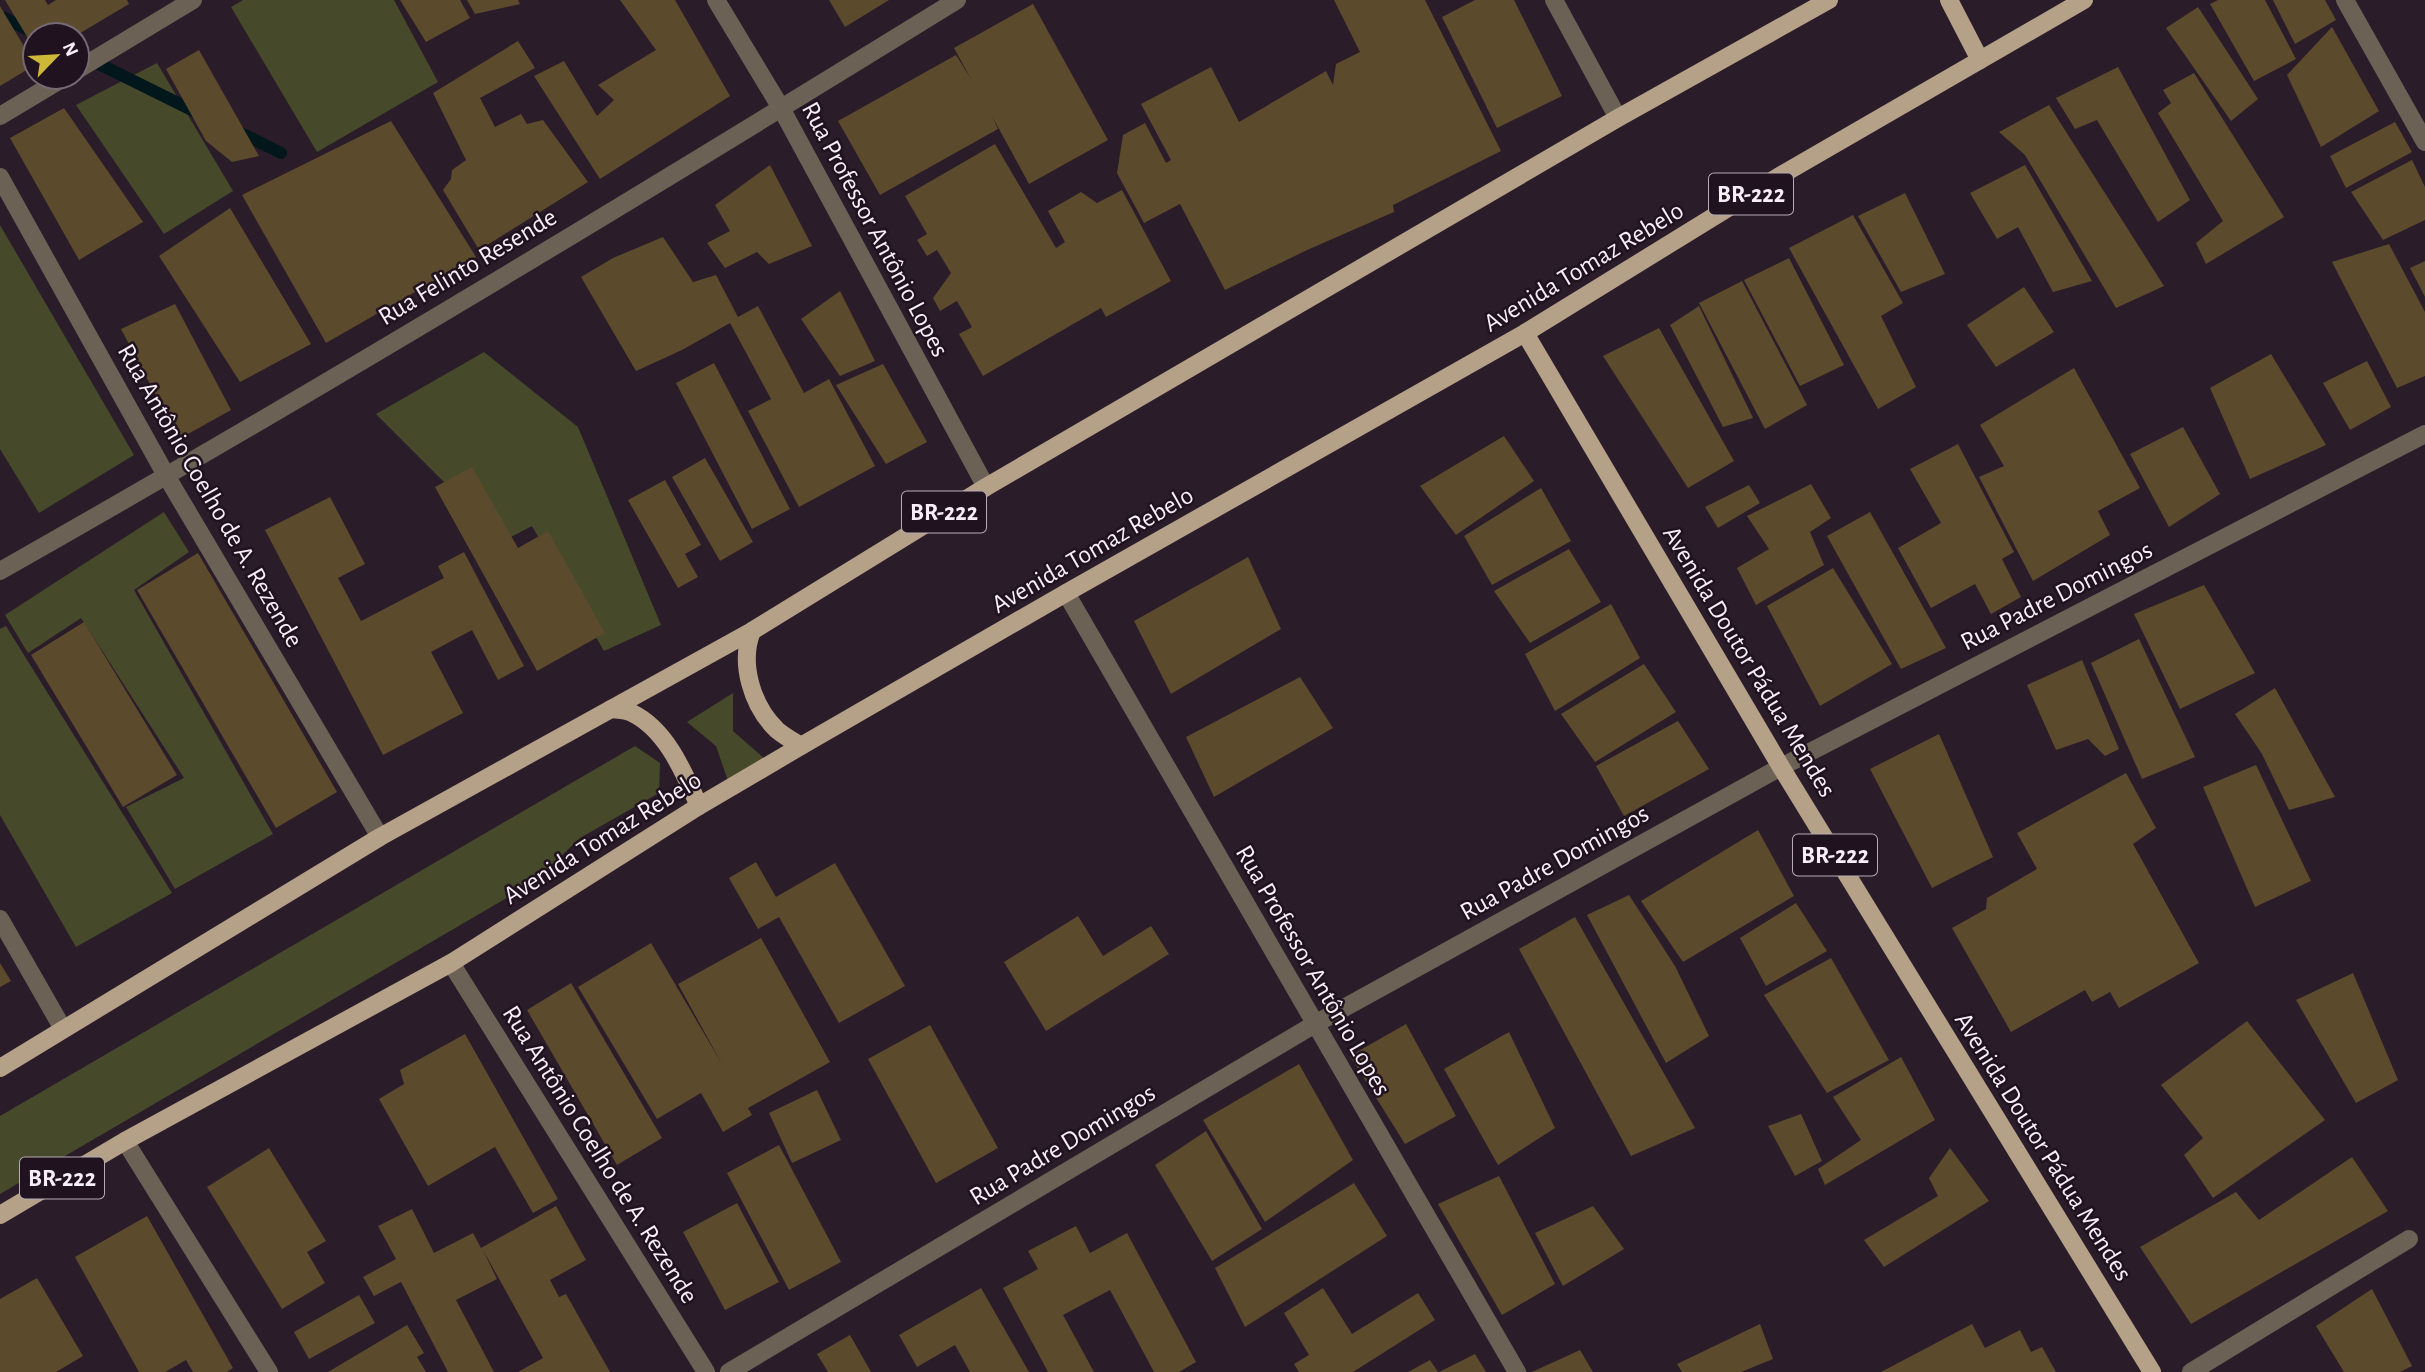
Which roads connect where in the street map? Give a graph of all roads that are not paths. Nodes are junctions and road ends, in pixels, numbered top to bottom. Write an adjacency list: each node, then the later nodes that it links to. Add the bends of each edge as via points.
1 (193, 0): 10 (street)
2 (716, 0): 12 (street, Rua Professor Antônio Lopes)
3 (957, 0): 12 (street, Rua Felinto Resende)
4 (1554, 0): 14 (street)
5 (1829, 0): 14 (main road, BR-222)
6 (1949, 0): 9 (main road)
7 (2084, 0): 9 (main road, Avenida Tomaz Rebelo)
8 (2345, 0): 15 (street)
9 (1980, 60): 17 (main road, Avenida Tomaz Rebelo / BR-222, via 1783,174)
10 (91, 62)
11 (42, 91): 13 (street)
12 (781, 108): 19 (street, Rua Felinto Resende); 20 (street, Rua Professor Antônio Lopes)
13 (0, 116)
14 (1618, 118): 20 (main road, BR-222)
15 (2425, 142)
16 (0, 177): 19 (street, Rua Antônio Coelho de A. Rezende)
17 (1525, 333): 22 (main road, Avenida Tomaz Rebelo / BR-222); 26 (main road, Avenida Doutor Pádua Mendes / BR-222)
18 (2425, 434): 26 (street, Rua Padre Domingos)
19 (167, 477): 21 (street, Rua Felinto Resende); 28 (street, Rua Antônio Coelho de A. Rezende)
20 (986, 487): 23 (main road, BR-222)
21 (0, 571)
22 (1066, 593): 25 (main road, Avenida Tomaz Rebelo / BR-222); 31 (street, Rua Professor Antônio Lopes)
23 (752, 631): 24 (main road, BR-222); 25 (main road, via 746,645 753,693 777,730)
24 (611, 709): 27 (main road, via 630,712 660,737); 28 (main road, BR-222)
25 (801, 746): 27 (main road, Avenida Tomaz Rebelo / BR-222)
26 (1781, 767): 31 (street, Rua Padre Domingos); 41 (main road, Avenida Doutor Pádua Mendes / BR-222)
27 (699, 806): 30 (main road, Avenida Tomaz Rebelo / BR-222)
28 (380, 837): 32 (main road, BR-222)
29 (0, 919): 32 (street)
30 (451, 963): 34 (main road, Avenida Tomaz Rebelo / BR-222); 38 (street, Rua Antônio Coelho de A. Rezende)
31 (1315, 1024): 39 (street, Rua Padre Domingos); 40 (street, Rua Professor Antônio Lopes)
32 (63, 1029): 33 (main road, BR-222)
33 (0, 1068)
34 (125, 1141): 35 (main road, BR-222); 37 (street)
35 (0, 1215)
36 (2409, 1239): 42 (street)
37 (269, 1372)
38 (706, 1372)
39 (729, 1372)
40 (1517, 1372)
41 (2152, 1372)
42 (2191, 1372)

